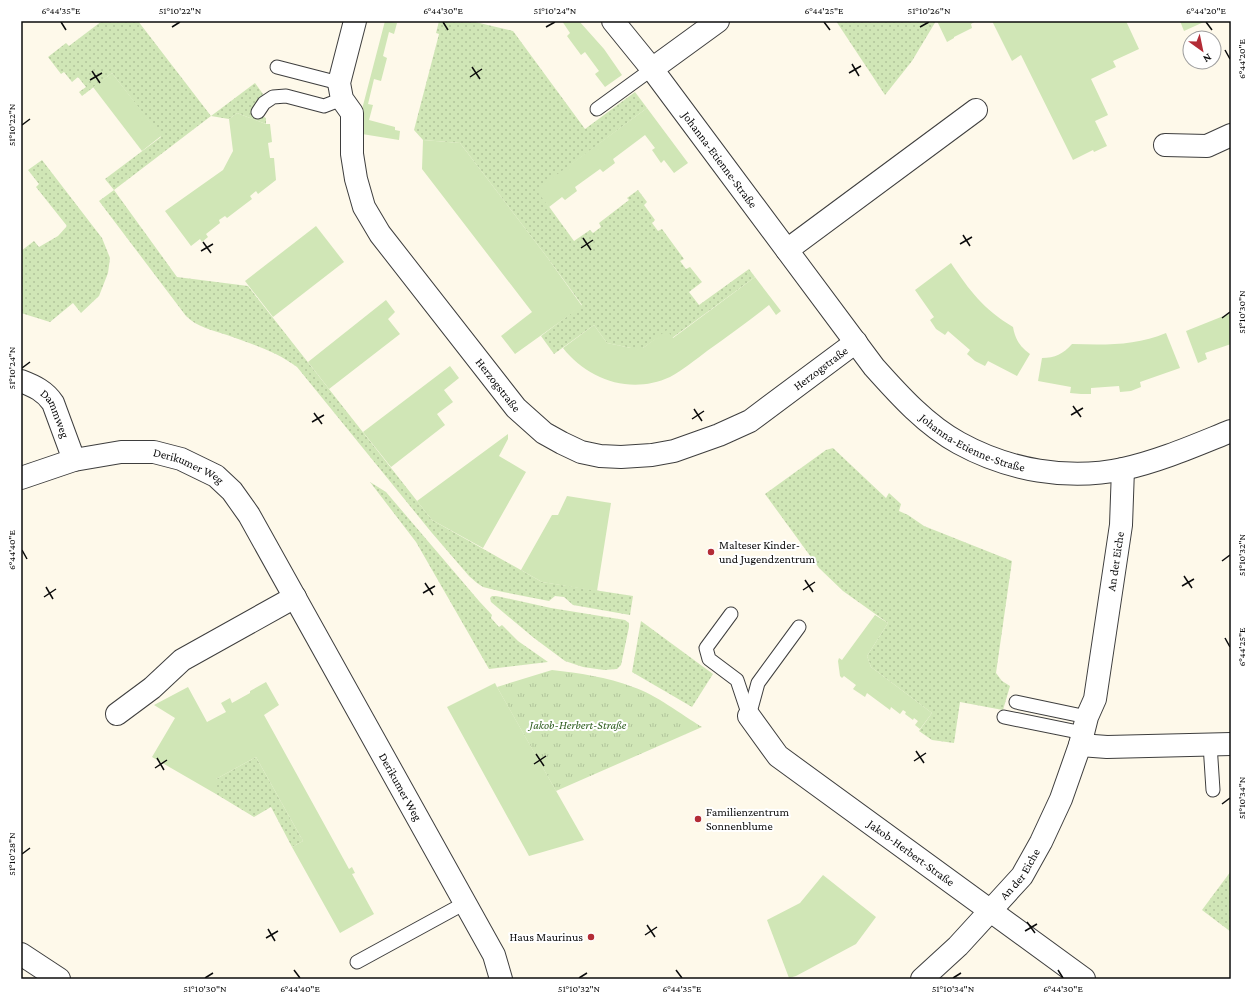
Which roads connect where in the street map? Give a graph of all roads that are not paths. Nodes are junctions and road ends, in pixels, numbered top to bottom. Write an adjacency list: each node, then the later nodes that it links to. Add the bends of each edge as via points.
1 (355, 21): 6 (street)
2 (612, 21): 5 (street, Johanna-Etienne-Straße)
3 (718, 21): 5 (street)
4 (277, 67): 6 (lane)
5 (652, 70): 7 (lane); 12 (street, Johanna-Etienne-Straße)
6 (341, 91): 9 (lane, via 324,106 286,96 273,97 264,103); 13 (street, Herzogstraße, via 352,113 352,154 356,179 364,207 380,234 516,408 544,433 562,443 581,452 621,457 652,455 682,448 750,421)
7 (597, 109)
8 (976, 110): 12 (street)
9 (258, 112)
10 (1231, 135): 11 (street, via 1207,146)
11 (1165, 145)
12 (787, 250): 13 (street, Johanna-Etienne-Straße)
13 (856, 342): 17 (street, Johanna-Etienne-Straße, via 899,396 958,443 988,457 1022,467 1053,472 1085,475)
14 (21, 381): 16 (street, Dammweg, via 38,388 49,397)
15 (1231, 431): 17 (street, Johanna-Etienne-Straße)
16 (74, 460): 18 (street, Derikumer Weg); 19 (street, Derikumer Weg, via 121,452 154,452 181,458 206,470 238,498)
17 (1123, 469): 26 (street, An der Eiche, via 1120,525 1095,699)
18 (21, 478)
19 (295, 597): 23 (street, via 182,660 152,688); 29 (street, Derikumer Weg)
20 (731, 614): 24 (lane, via 706,648 709,659 737,680)
21 (799, 627): 24 (lane, via 758,683)
22 (1016, 702): 26 (lane)
23 (117, 714)
24 (750, 716): 30 (street, Jakob-Herbert-Straße, via 778,756)
25 (1004, 717): 26 (lane)
26 (1083, 732): 27 (street, via 1107,747); 30 (street, An der Eiche, via 1061,799 1041,842 1022,876)
27 (1221, 744): 28 (lane)
28 (1213, 790)
29 (465, 903): 32 (lane); 34 (street, Derikumer Weg, via 494,955)
30 (991, 910): 35 (street, An der Eiche, via 958,946); 36 (street, Jakob-Herbert-Straße)
31 (21, 954): 33 (street)
32 (357, 962)
33 (59, 979)
34 (501, 979)
35 (922, 979)
36 (1084, 979)

